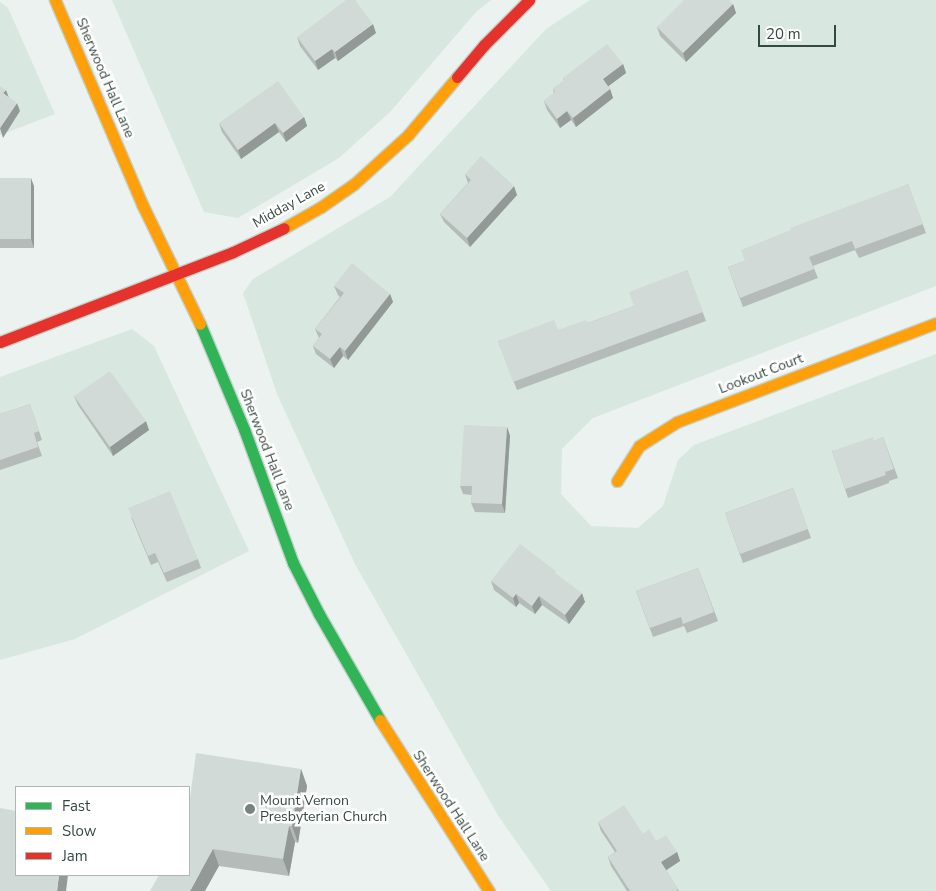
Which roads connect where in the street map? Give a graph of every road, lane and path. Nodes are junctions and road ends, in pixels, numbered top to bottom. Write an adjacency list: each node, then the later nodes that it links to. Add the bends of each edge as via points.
1 (55, 0): 3 (street, Sherwood Hall Lane, via 142,204)
2 (529, 0): 3 (street, Midday Lane, via 484,45 408,135 354,184 287,226)
3 (176, 274): 5 (street, Midday Lane); 7 (street, Sherwood Hall Lane, via 244,429 293,563 396,748)
4 (936, 323): 6 (street, Lookout Court, via 677,422 639,446)
5 (0, 342)
6 (616, 481)
7 (489, 891)

